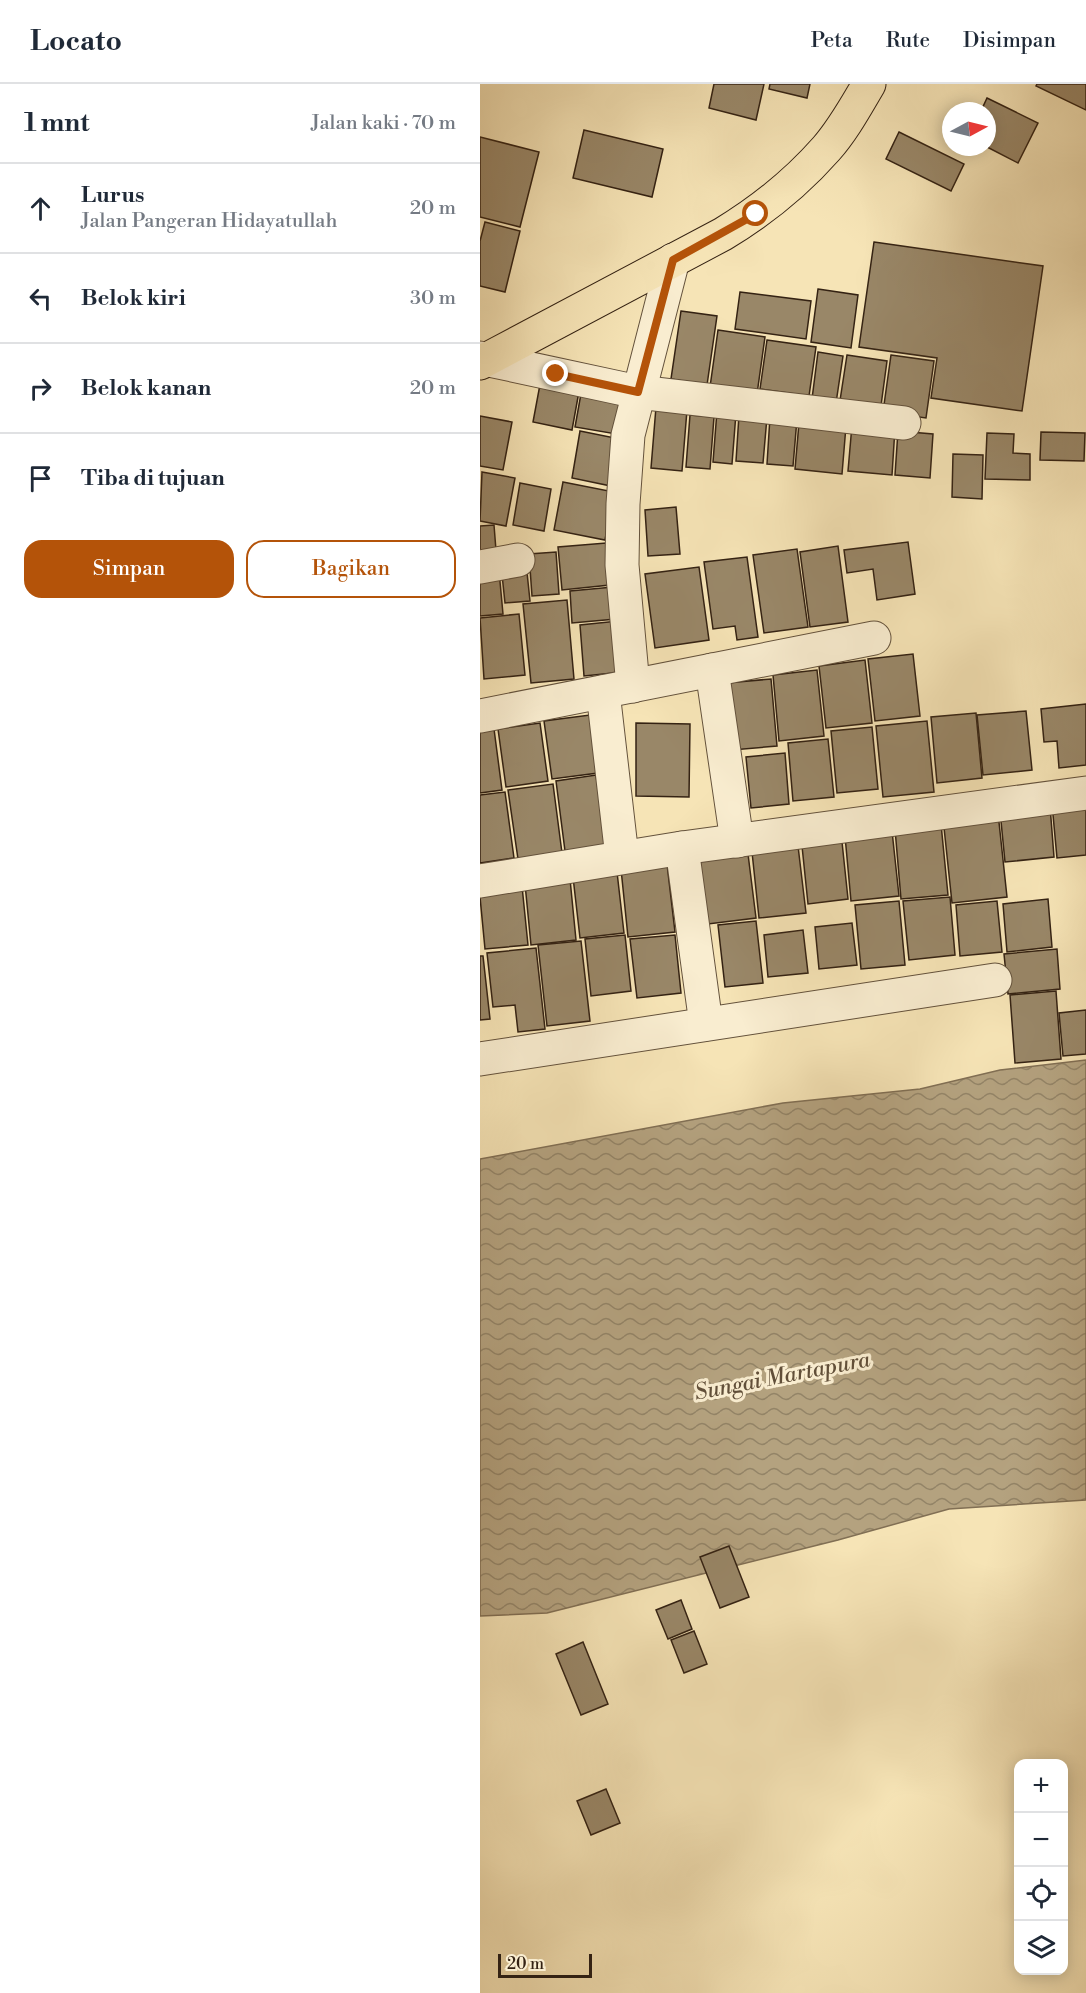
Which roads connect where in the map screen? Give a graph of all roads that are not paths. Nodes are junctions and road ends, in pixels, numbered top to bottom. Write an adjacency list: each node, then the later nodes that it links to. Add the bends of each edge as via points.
1 (869, 84): 2 (main road, via 826,149 791,184 756,214)
2 (673, 260): 3 (main road); 4 (street)
3 (483, 360): 4 (street)
4 (638, 392): 5 (street); 10 (street, via 628,435 623,504)
5 (904, 423)
6 (518, 560): 7 (street)
7 (480, 567)
8 (874, 638): 9 (street)
9 (712, 670): 10 (street); 13 (street)
10 (618, 689): 11 (street); 15 (street)
11 (480, 716)
12 (1086, 793): 13 (street)
13 (737, 841): 14 (street)
14 (682, 848): 15 (street); 18 (street)
15 (622, 857): 16 (street)
16 (480, 881)
17 (995, 980): 18 (street)
18 (706, 1024): 19 (street)
19 (480, 1059)

